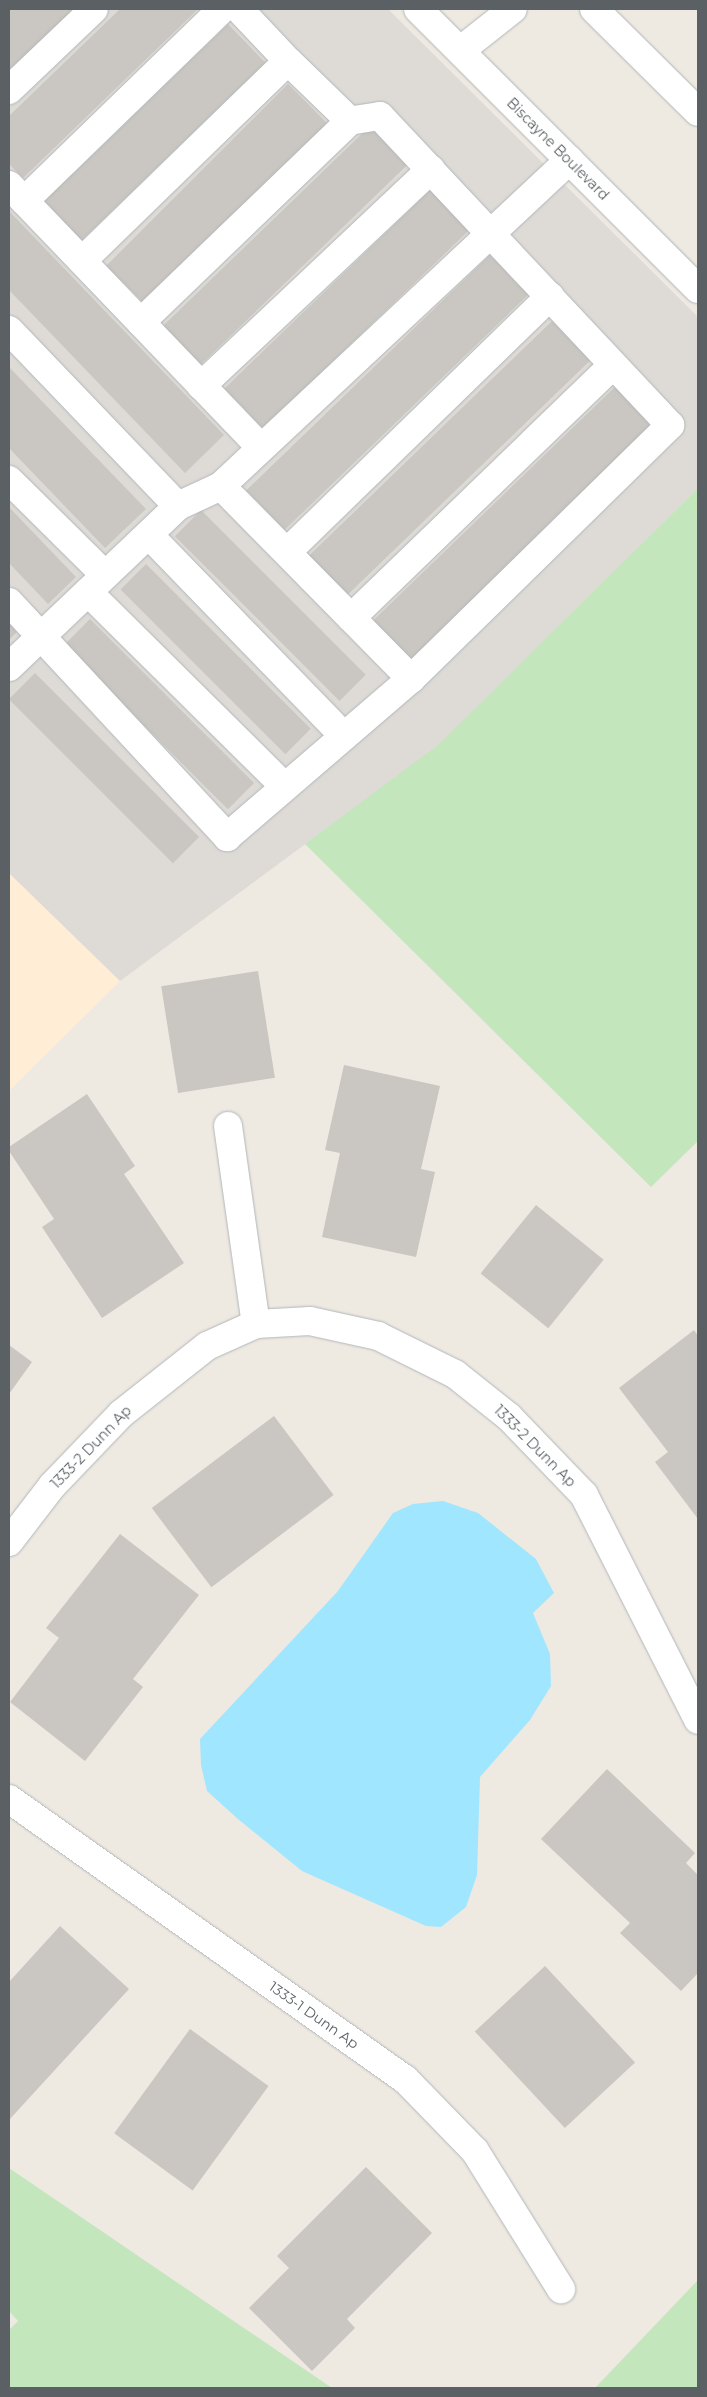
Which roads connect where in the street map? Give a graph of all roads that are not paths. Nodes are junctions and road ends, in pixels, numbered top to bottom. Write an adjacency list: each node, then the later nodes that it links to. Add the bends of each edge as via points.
1 (94, 9): 9 (street)
2 (222, 9): 14 (street)
3 (239, 9): 8 (street)
4 (418, 9): 7 (street, Biscayne Boulevard)
5 (513, 9): 7 (street)
6 (594, 9): 10 (street)
7 (460, 50): 12 (street, Biscayne Boulevard)
8 (288, 62): 11 (street); 16 (street)
9 (9, 90)
10 (698, 112)
11 (350, 121): 13 (street, via 380,116); 19 (street)
12 (569, 160): 15 (street); 17 (street, Biscayne Boulevard)
13 (431, 169): 15 (street); 22 (street)
14 (16, 193): 16 (street)
15 (491, 233): 18 (street); 23 (street)
16 (82, 261): 19 (street)
17 (698, 289)
18 (550, 296): 21 (street); 28 (street)
19 (141, 322): 22 (street)
20 (9, 330): 26 (street)
21 (613, 365): 31 (street); 34 (street, via 670,425)
22 (202, 386): 23 (street)
23 (261, 448): 25 (street)
24 (9, 480): 29 (street)
25 (221, 486): 26 (street); 28 (street)
26 (178, 506): 27 (street)
27 (149, 535): 29 (street); 35 (street)
28 (287, 552): 31 (street)
29 (96, 584): 32 (street); 36 (street)
30 (9, 602): 32 (street)
31 (351, 618): 34 (street)
32 (41, 635): 33 (street); 36 (street, via 227,837)
33 (9, 667)
34 (411, 679): 35 (street)
35 (344, 736): 36 (street)
36 (285, 787)
37 (228, 1126): 38 (street)
38 (256, 1324): 39 (street, 1333-2 Dunn Ap, via 207,1346 121,1414 52,1486); 40 (street, 1333-2 Dunn Ap, via 310,1321 378,1336 455,1374 509,1417 584,1495)
39 (9, 1542)
40 (698, 1720)
41 (9, 1799): 42 (street, 1333-1 Dunn Ap, via 405,2079 475,2151)
42 (561, 2289)

